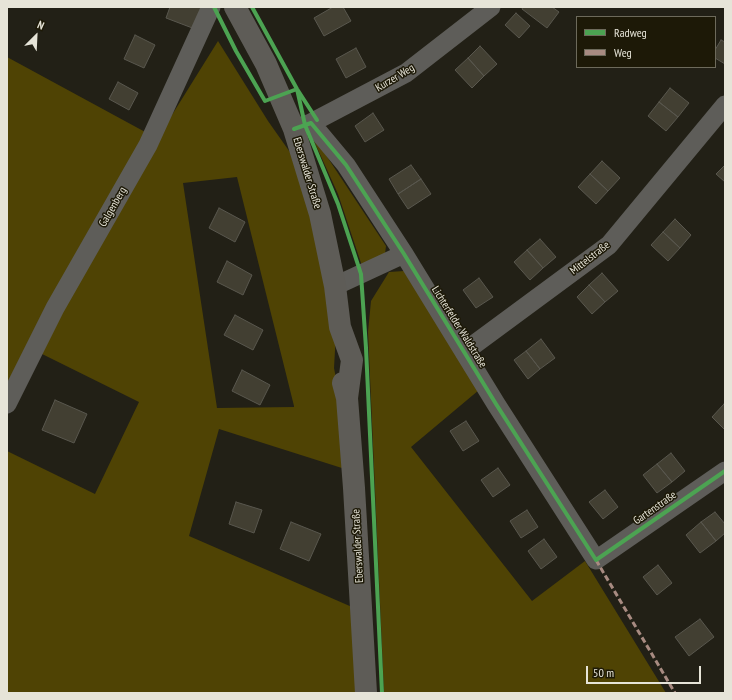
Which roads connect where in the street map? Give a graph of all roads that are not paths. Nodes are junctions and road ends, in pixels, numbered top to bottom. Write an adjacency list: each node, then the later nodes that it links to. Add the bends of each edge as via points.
1 (211, 7): 9 (street, Galgenberg, via 148,145 56,308)
2 (235, 7): 5 (main road, Eberswalder Straße)
3 (490, 7): 5 (street, Kurzer Weg, via 406,73)
4 (725, 105): 8 (street, Mittelstraße, via 609,245)
5 (302, 126): 6 (street, Lichterfelder Waldstraße, via 346,165); 7 (main road, Eberswalder Straße)
6 (404, 254): 7 (street); 8 (street, Lichterfelder Waldstraße)
7 (335, 286): 12 (main road, Eberswalder Straße, via 340,327 338,362 347,398 354,488)
8 (464, 352): 11 (street, Lichterfelder Waldstraße)
9 (7, 404)
10 (725, 471): 11 (street, Gartenstraße)
11 (596, 560)
12 (366, 693)

